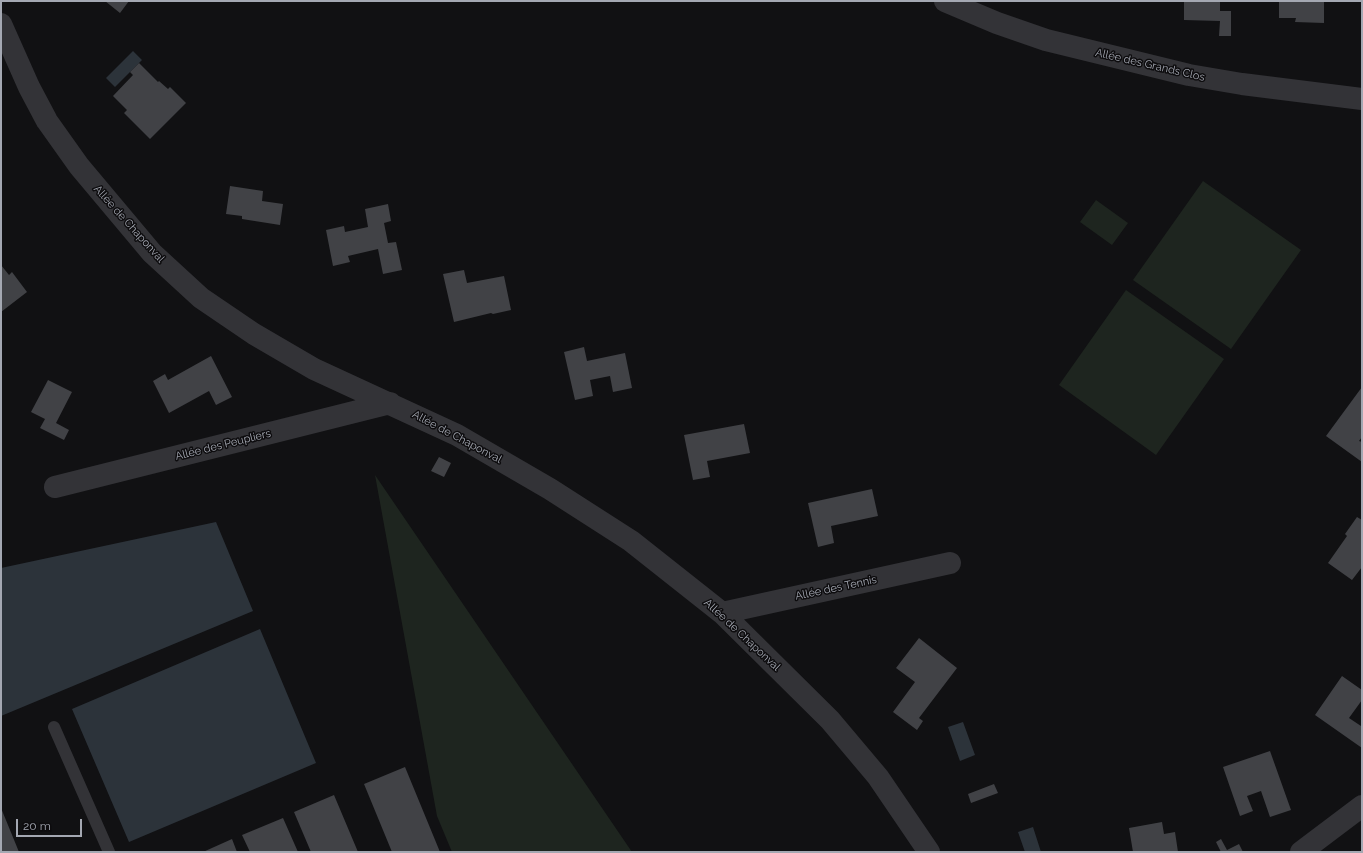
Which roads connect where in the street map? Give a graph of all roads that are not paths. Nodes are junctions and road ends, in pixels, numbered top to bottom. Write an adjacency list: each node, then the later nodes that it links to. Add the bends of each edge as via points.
1 (945, 1): 3 (street, Allée des Grands Clos, via 1046,40 1174,72 1242,84)
2 (1, 24): 4 (street, Allée de Chaponval, via 47,121 79,166 152,253 201,298 254,334 314,370)
3 (1362, 98)
4 (390, 403): 5 (street, Allée des Peupliers); 7 (street, Allée de Chaponval, via 457,435 550,489 631,541)
5 (55, 487)
6 (950, 563): 7 (street, Allée des Tennis)
7 (722, 613): 11 (street, Allée de Chaponval, via 830,720 878,777)
8 (54, 727): 10 (lane)
9 (1362, 806): 12 (street)
10 (109, 852)
11 (929, 852)
12 (1301, 852)

